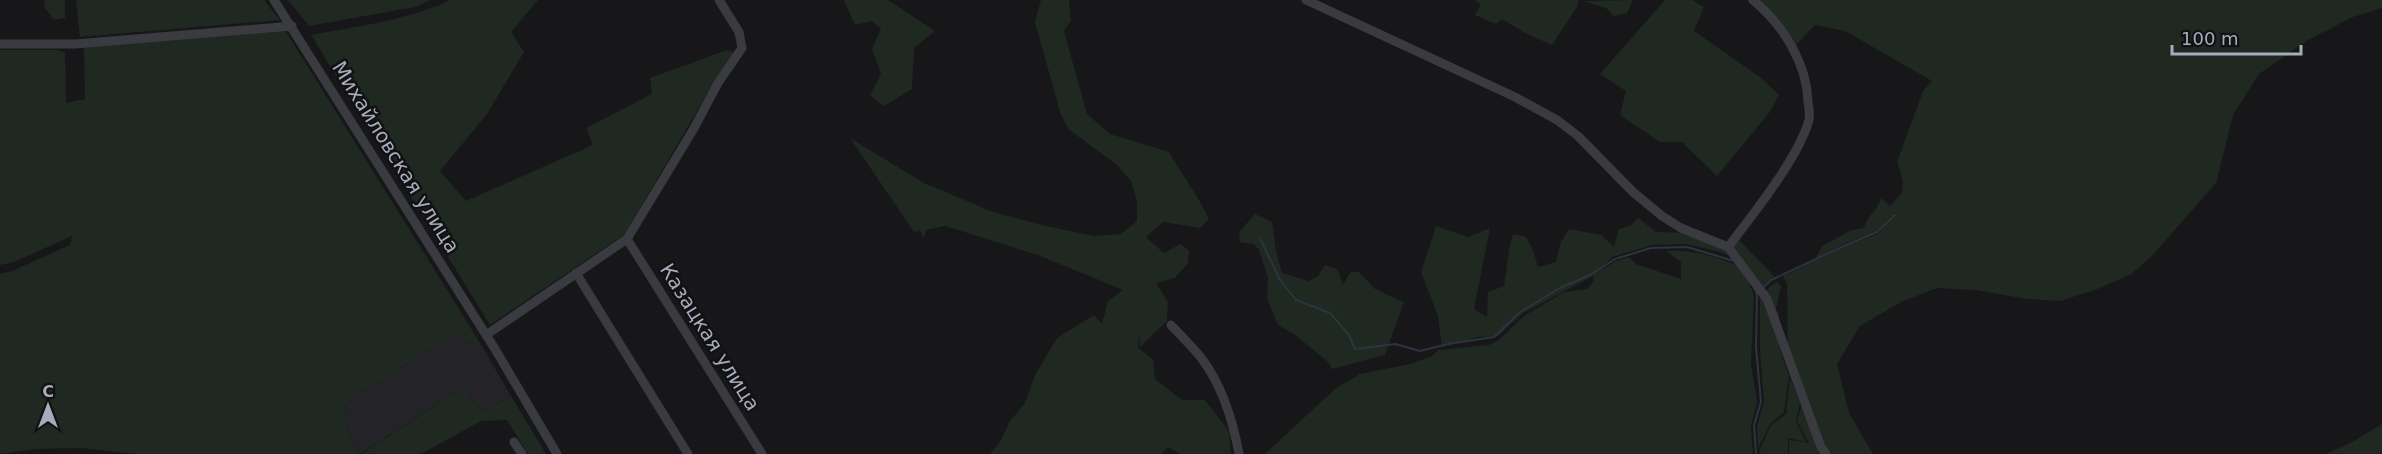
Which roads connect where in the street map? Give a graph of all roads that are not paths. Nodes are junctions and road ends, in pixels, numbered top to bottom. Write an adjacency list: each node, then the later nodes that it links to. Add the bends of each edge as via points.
1 (274, 0): 5 (street, Михайловская улица)
2 (719, 0): 7 (street, via 739,32 742,48)
3 (1306, 0): 8 (street, via 1557,120 1662,216)
4 (1754, 0): 8 (street, via 1781,31 1803,68 1809,119 1794,152)
5 (292, 26): 6 (street, via 75,44); 11 (street, Михайловская улица)
6 (0, 44)
7 (627, 238): 9 (street); 16 (street, Казацкая улица)
8 (1731, 251): 18 (street, via 1767,299)
9 (576, 273): 11 (street); 15 (street)
10 (1171, 325): 17 (street, via 1203,360 1224,398)
11 (486, 335): 14 (street, Михайловская улица)
12 (514, 442): 13 (street)
13 (522, 454)
14 (557, 454)
15 (688, 454)
16 (762, 454)
17 (1239, 454)
18 (1826, 454)

